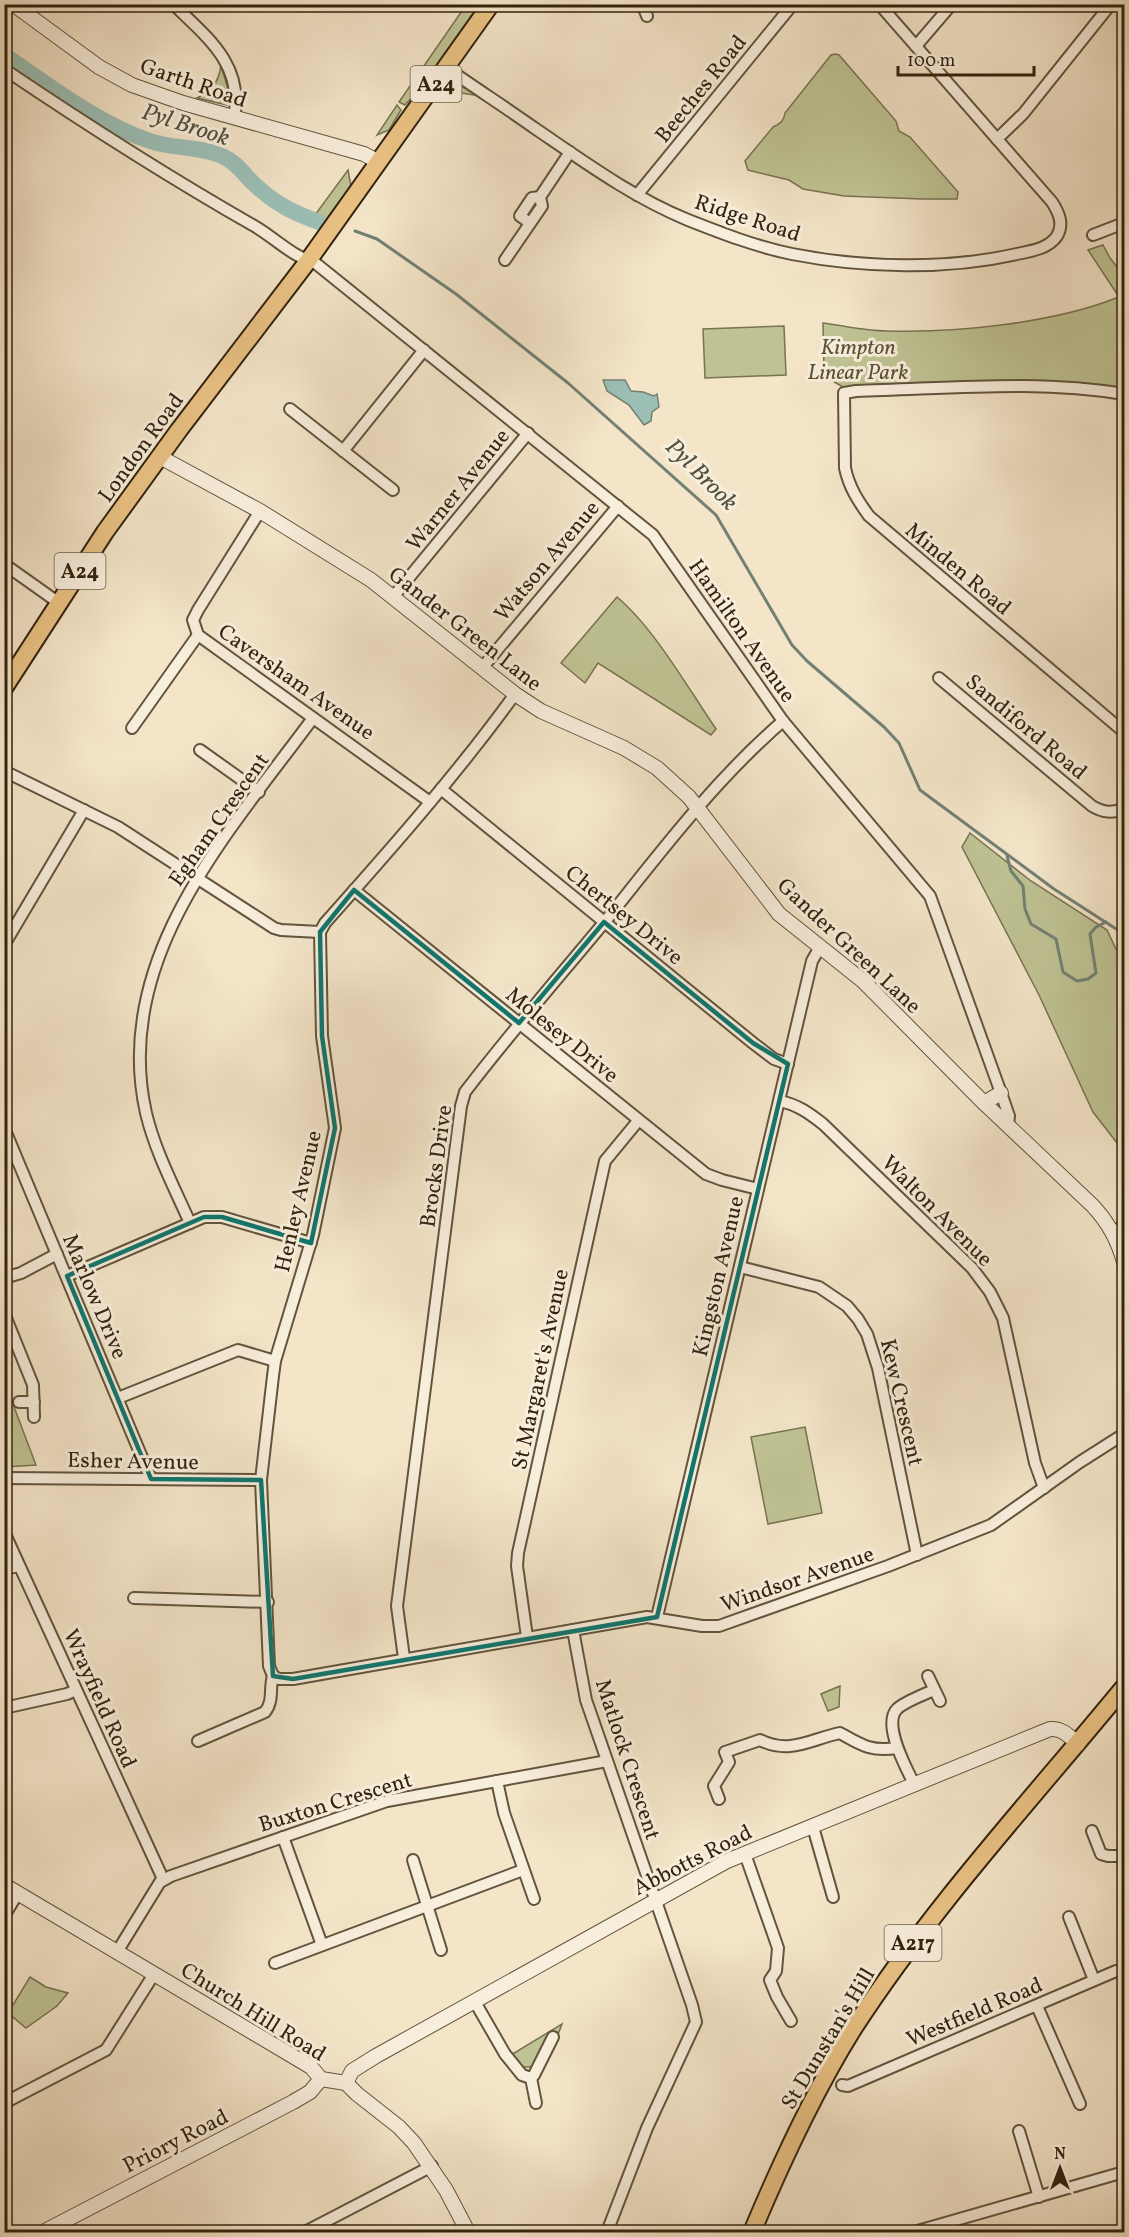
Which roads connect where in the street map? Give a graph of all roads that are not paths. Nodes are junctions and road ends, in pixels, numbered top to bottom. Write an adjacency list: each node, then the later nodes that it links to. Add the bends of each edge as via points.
1 (13, 4): 13 (street, Garth Road, via 99,67 132,85)
2 (173, 4): 13 (street, via 227,63 237,92)
3 (491, 4): 11 (highway, A24)
4 (638, 4): 9 (street)
5 (793, 4): 17 (street, Beeches Road)
6 (879, 4): 10 (street)
7 (952, 4): 10 (street)
8 (1111, 4): 14 (street, via 1023,114)
9 (647, 16)
10 (916, 46): 14 (street)
11 (447, 68): 15 (street, Ridge Road); 16 (highway, A24)
12 (4, 69): 21 (street, Hamilton Avenue)
13 (234, 118): 16 (street, Garth Road, via 364,154)
14 (997, 139): 17 (street, Ridge Road, via 1053,202 1060,228 1056,237 1041,249 955,263 884,264 821,258 772,249 686,219)
15 (570, 152): 17 (street, Ridge Road); 20 (street, via 540,197 542,206)
16 (379, 162): 21 (highway, London Road / A24)
17 (637, 195)
18 (1125, 223): 19 (street)
19 (1093, 235)
20 (505, 260)
21 (308, 261): 22 (street, Hamilton Avenue); 27 (highway, London Road / A24)
22 (424, 350): 25 (street, Hamilton Avenue); 26 (street)
23 (1125, 394): 42 (street, Minden Road, via 1044,386 844,393 847,479 869,516)
24 (290, 409): 26 (street)
25 (528, 433): 29 (street, Hamilton Avenue); 32 (street, Warner Avenue)
26 (343, 451): 28 (street)
27 (160, 457): 30 (street, Gander Green Lane); 33 (highway, London Road / A24)
28 (393, 490)
29 (618, 506): 35 (street, Watson Avenue); 40 (street, Hamilton Avenue, via 653,535)
30 (260, 511): 32 (street, Gander Green Lane); 34 (street, Caversham Avenue, via 198,610 193,620)
31 (4, 564): 33 (street)
32 (393, 597): 35 (street, Gander Green Lane)
33 (59, 603): 37 (highway, London Road / A24)
34 (198, 635): 39 (street, Caversham Avenue); 41 (street)
35 (482, 668): 38 (street, Gander Green Lane)
36 (939, 678): 49 (street, Sandiford Road, via 1092,806 1109,812)
37 (4, 688)
38 (515, 694): 45 (street); 48 (street, Gander Green Lane, via 555,720 640,757 673,781)
39 (314, 718): 46 (street, Egham Crescent); 47 (street, Caversham Avenue)
40 (783, 721): 48 (street, Brocks Drive, via 752,748); 59 (street, Hamilton Avenue, via 930,896)
41 (132, 728)
42 (1125, 732)
43 (200, 750): 46 (street)
44 (4, 771): 50 (street)
45 (441, 789): 47 (street); 53 (street, Chertsey Drive)
46 (259, 792): 51 (street, Egham Crescent)
47 (430, 802): 52 (street)
48 (698, 808): 53 (street, Brocks Drive); 56 (street, Gander Green Lane, via 779,914)
49 (1125, 809)
50 (84, 810): 51 (street); 55 (street)
51 (196, 878): 54 (street, via 274,928); 66 (street, Egham Crescent, via 162,946 148,986 141,1056 151,1135)
52 (354, 890): 54 (street); 57 (street, Molesey Drive)
53 (604, 922): 57 (street, Brocks Drive); 58 (street, Chertsey Drive, via 753,1043)
54 (320, 932): 68 (street, Henley Avenue, via 322,1036 335,1128)
55 (4, 945)
56 (820, 947): 58 (street, Kingston Avenue, via 812,961); 61 (street, Gander Green Lane, via 863,981)
57 (519, 1023): 62 (street, Molesey Drive); 94 (street, Brocks Drive, via 465,1092 461,1107 397,1606)
58 (788, 1064): 60 (street, Kingston Avenue)
59 (1001, 1093): 61 (street); 63 (street, Hamilton Avenue, via 1009,1116)
60 (780, 1101): 65 (street, Kingston Avenue); 84 (street, Walton Avenue, via 805,1110 823,1124 982,1281 1003,1318)
61 (984, 1102): 63 (street, Gander Green Lane)
62 (638, 1121): 65 (street, Molesey Drive, via 706,1173); 93 (street, St Margaret's Avenue, via 605,1161 518,1553)
63 (1008, 1126): 67 (street, Gander Green Lane)
64 (4, 1128): 69 (street, Marlow Drive)
65 (758, 1189): 71 (street, Kingston Avenue)
66 (190, 1222): 68 (street, via 222,1217); 72 (street)
67 (1119, 1229): 70 (street, Gander Green Lane)
68 (311, 1243): 75 (street, Henley Avenue)
69 (57, 1254): 72 (street, Marlow Drive); 73 (street)
70 (1125, 1262)
71 (740, 1267): 86 (street, Kew Crescent, via 819,1287 847,1306 858,1319 878,1368); 91 (street, Kingston Avenue)
72 (67, 1276): 76 (street, Marlow Drive)
73 (4, 1278)
74 (4, 1313): 78 (street, via 33,1385)
75 (275, 1361): 76 (street, via 238,1350); 83 (street, Henley Avenue)
76 (118, 1398): 82 (street, Marlow Drive)
77 (19, 1402): 78 (street)
78 (34, 1402): 79 (street)
79 (34, 1417)
80 (1125, 1434): 84 (street, Windsor Avenue)
81 (4, 1478): 82 (street, Esher Avenue)
82 (151, 1479): 83 (street, Esher Avenue)
83 (261, 1480): 90 (street, Henley Avenue)
84 (1044, 1488): 86 (street, Windsor Avenue, via 991,1526)
85 (4, 1532): 87 (street, Wrayfield Road)
86 (917, 1555): 91 (street, Windsor Avenue, via 719,1626)
87 (19, 1566): 88 (street); 98 (street, Wrayfield Road)
88 (4, 1569)
89 (134, 1598): 90 (street)
90 (268, 1602): 95 (street, Henley Avenue, via 269,1666)
91 (657, 1617): 92 (street, Windsor Avenue)
92 (573, 1630): 93 (street, Windsor Avenue); 105 (street, Matlock Crescent, via 586,1700)
93 (527, 1637): 94 (street, Windsor Avenue)
94 (404, 1658): 95 (street, Windsor Avenue, via 293,1678)
95 (273, 1676): 102 (street, Henley Avenue, via 265,1712)
96 (928, 1676): 99 (street)
97 (1125, 1687): 103 (highway, St Dunstan's Hill / A217)
98 (76, 1690): 101 (street); 116 (street, Wrayfield Road)
99 (934, 1690): 100 (street); 104 (street, via 897,1709 893,1717)
100 (940, 1701)
101 (4, 1708)
102 (198, 1741)
103 (1078, 1744): 107 (street, Abbotts Road, via 1059,1729 1050,1729); 151 (highway, St Dunstan's Hill / A217, via 954,1891 903,1956 854,2029 798,2130)
104 (897, 1748): 107 (street); 108 (street, via 866,1748 840,1733 796,1746 769,1745 760,1740 725,1752 729,1762 714,1786)
105 (607, 1761): 106 (street, Buxton Crescent); 121 (street, Matlock Crescent)
106 (497, 1781): 111 (street, Buxton Crescent, via 387,1802); 115 (street)
107 (914, 1784): 109 (street, Abbotts Road)
108 (719, 1799)
109 (813, 1827): 112 (street, Abbotts Road); 119 (street)
110 (1092, 1832): 113 (street, via 1101,1854)
111 (283, 1837): 116 (street, Buxton Crescent); 125 (street)
112 (745, 1854): 121 (street, Abbotts Road); 134 (street, via 778,1948 776,1971 770,1980)
113 (1125, 1856)
114 (413, 1860): 122 (street)
115 (523, 1870): 120 (street); 122 (street)
116 (163, 1879): 127 (street)
117 (4, 1885): 118 (street, Church Hill Road)
118 (18, 1893): 123 (street); 127 (street, Church Hill Road)
119 (833, 1897)
120 (534, 1899)
121 (655, 1900): 132 (street, Abbotts Road); 150 (street, Matlock Crescent, via 696,2022 647,2128)
122 (428, 1907): 125 (street); 126 (street)
123 (4, 1916)
124 (1069, 1917): 131 (street)
125 (322, 1946): 128 (street)
126 (441, 1950)
127 (117, 1952): 130 (street, Church Hill Road)
128 (275, 1962)
129 (1123, 1973): 131 (street, Westfield Road, via 1116,1971)
130 (154, 1974): 137 (street, Church Hill Road, via 311,2067); 140 (street, via 106,2050)
131 (1094, 1980): 133 (street, Westfield Road)
132 (475, 2001): 136 (street, via 505,2054 522,2075); 138 (street, Abbotts Road, via 355,2069)
133 (1037, 2006): 139 (street, Westfield Road, via 848,2086); 142 (street)
134 (791, 2021)
135 (553, 2037): 136 (street)
136 (531, 2078): 141 (street)
137 (321, 2079): 138 (street, Church Hill Road); 147 (street, Priory Road, via 310,2092 293,2102)
138 (346, 2083): 144 (street, Church Hill Road, via 399,2127)
139 (842, 2085)
140 (4, 2103)
141 (536, 2103)
142 (1080, 2104)
143 (1018, 2131): 146 (street)
144 (432, 2166): 148 (street); 149 (street, Church Hill Road)
145 (1125, 2172): 146 (street)
146 (1039, 2197): 152 (street)
147 (43, 2232)
148 (305, 2232)
149 (468, 2232)
150 (609, 2232)
151 (752, 2232)
152 (914, 2232)

